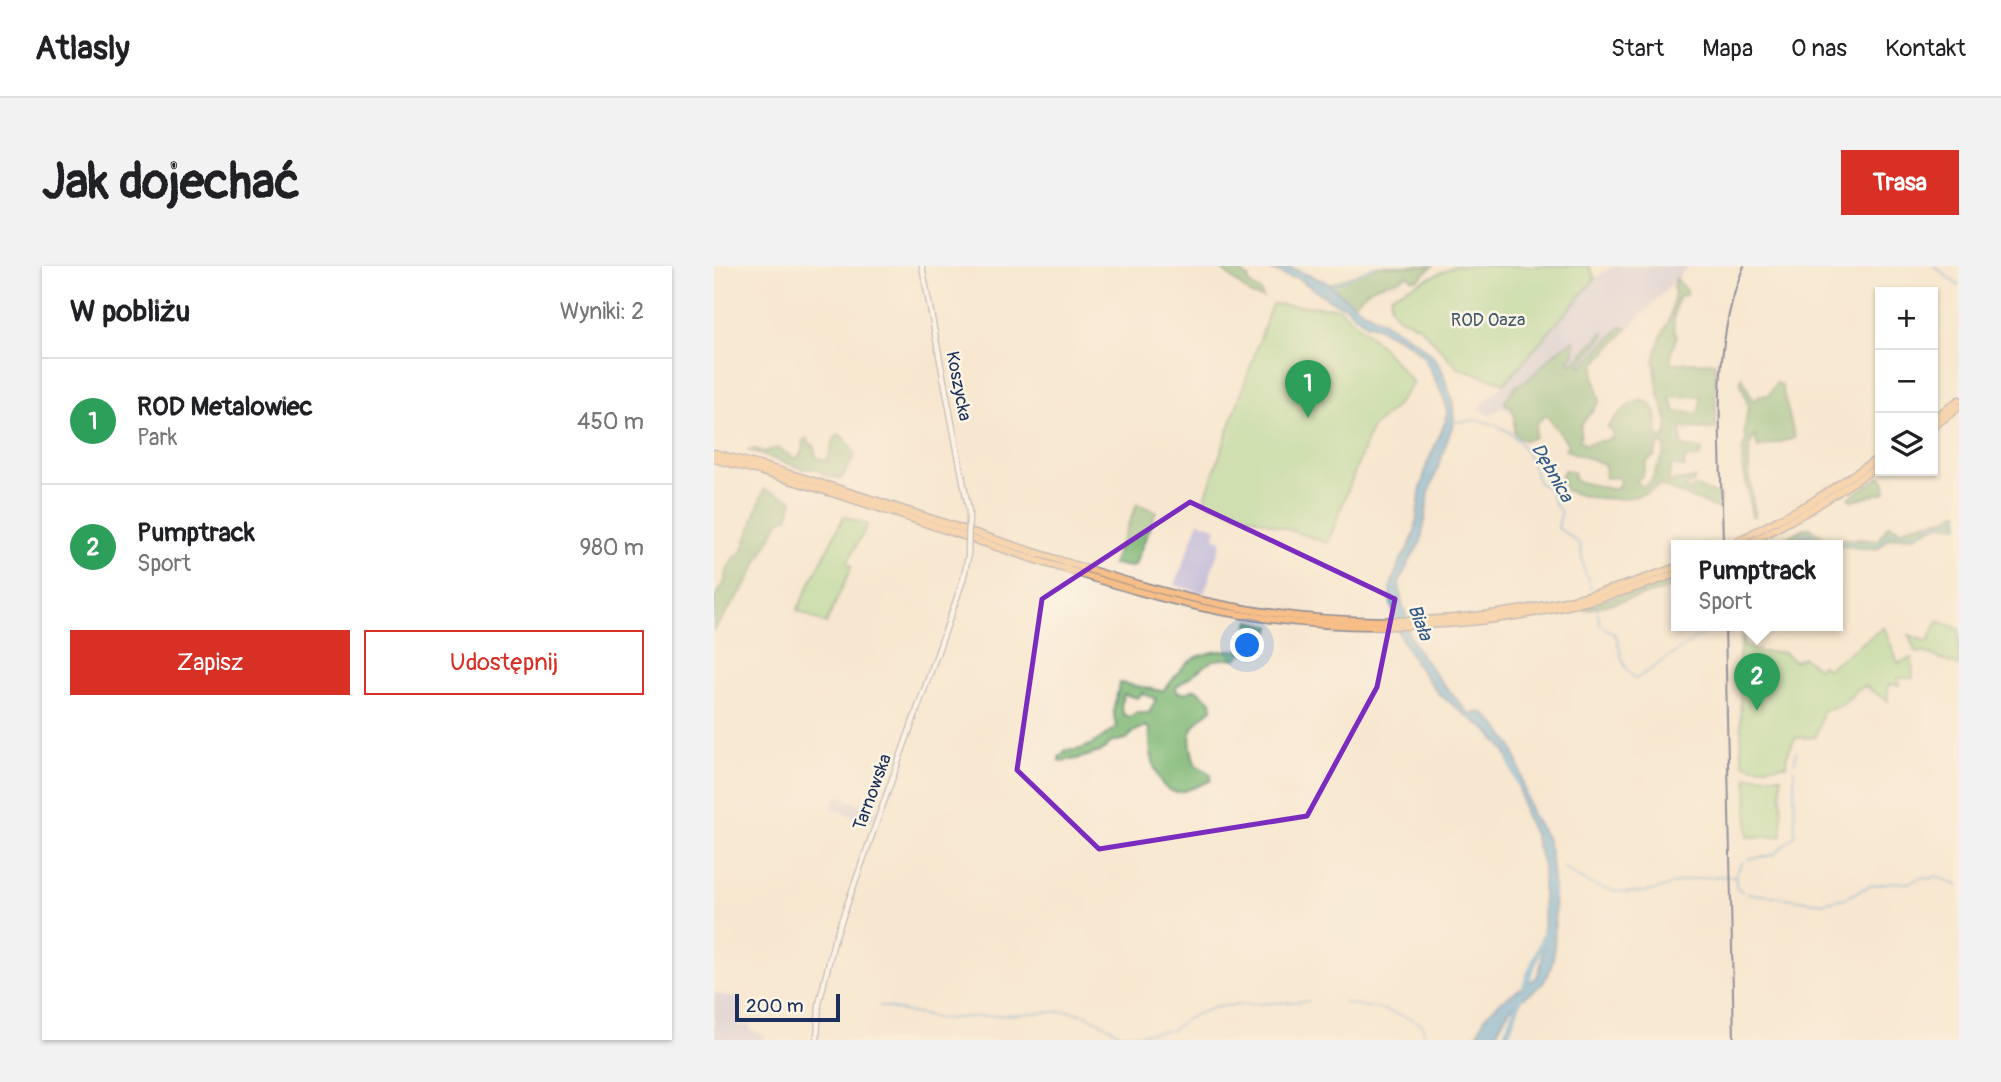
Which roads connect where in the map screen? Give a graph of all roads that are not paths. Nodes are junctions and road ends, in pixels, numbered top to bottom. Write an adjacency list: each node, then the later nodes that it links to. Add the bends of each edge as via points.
1 (922, 266): 12 (street, Koszycka, bridge, via 968,512)
2 (1959, 400): 4 (main road)
3 (1959, 407): 5 (main road)
4 (1938, 415)
5 (1938, 423)
6 (714, 453): 16 (main road, via 1119,579 1278,614)
7 (714, 459): 16 (main road, via 1188,604 1277,620)
8 (1875, 460): 10 (main road, via 1810,503)
9 (1875, 468): 11 (main road)
10 (1740, 540)
11 (1755, 540)
12 (968, 557): 17 (street, Tarnowska, via 834,941 819,1004)
13 (1671, 569): 15 (main road, via 1565,600)
14 (1671, 576): 15 (main road, via 1567,607 1504,618)
15 (1440, 622): 16 (main road)
16 (1365, 623)
17 (817, 1040)

